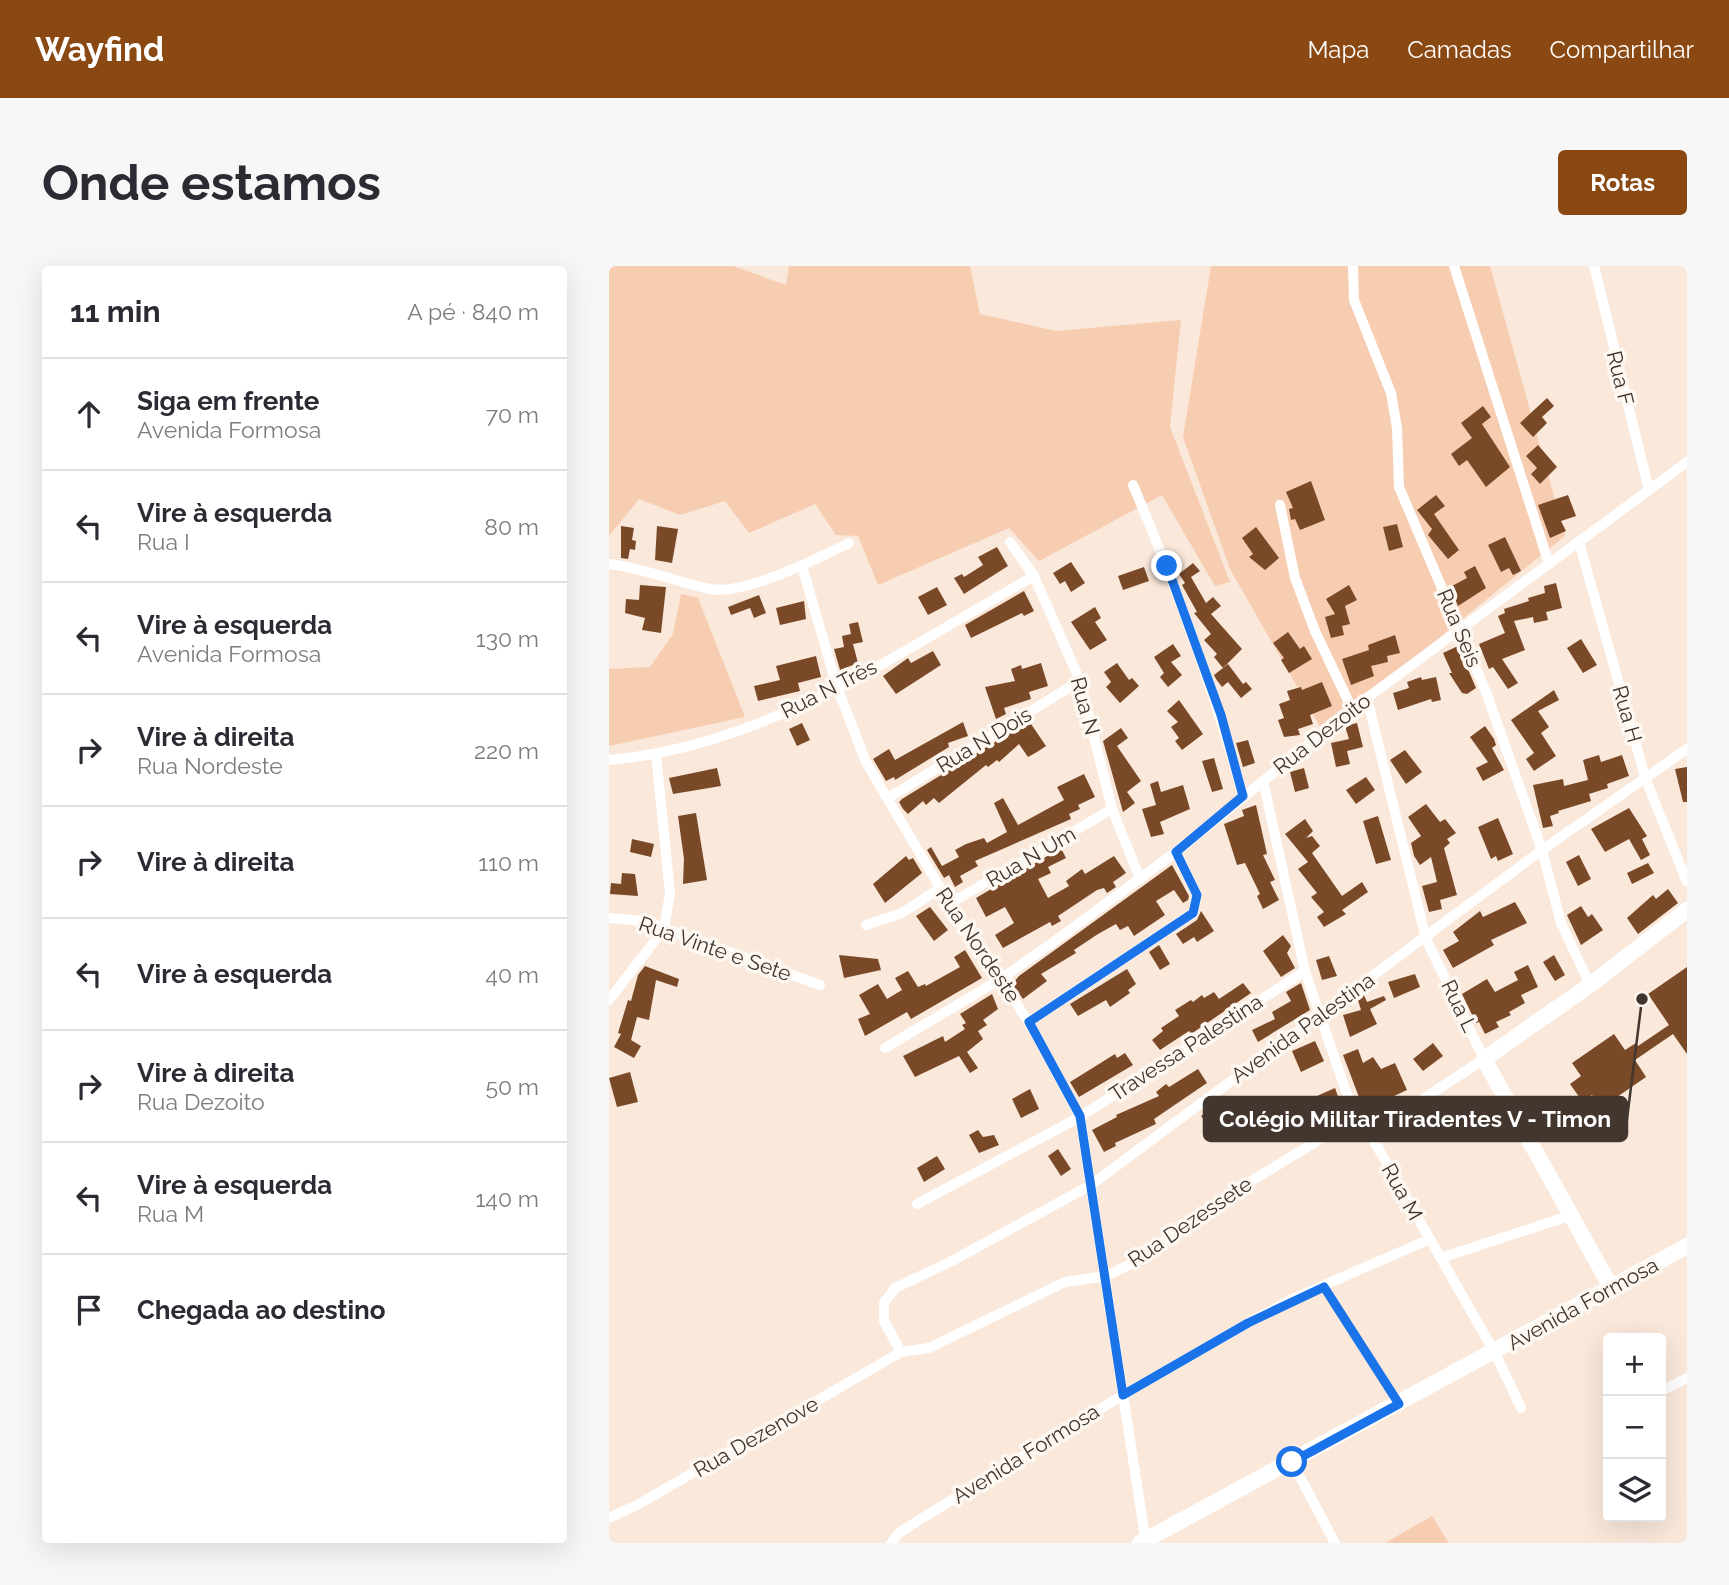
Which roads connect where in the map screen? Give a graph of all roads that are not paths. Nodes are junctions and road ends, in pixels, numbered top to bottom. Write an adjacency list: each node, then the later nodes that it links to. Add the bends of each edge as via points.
1 (1353, 266): 15 (street, Rua Seis, via 1354,300 1391,393 1399,487)
2 (1454, 266): 12 (street)
3 (1594, 266): 6 (street, Rua F)
4 (1686, 467): 6 (street, Rua Dezoito)
5 (1133, 485): 25 (street, via 1221,715)
6 (1649, 490): 9 (street, Rua Dezoito)
7 (1280, 505): 19 (street, via 1295,578)
8 (1010, 542): 14 (street, Rua N)
9 (1579, 542): 12 (street, Rua Dezoito); 23 (street, Rua H)
10 (849, 543): 13 (street)
11 (609, 564): 13 (street, via 712,590)
12 (1549, 564): 15 (street, Rua Dezoito)
13 (802, 566): 17 (street, Rua Nordeste)
14 (1034, 576): 16 (street, Rua N); 17 (street, Rua N Três)
15 (1461, 629): 18 (street, Rua Dezoito); 28 (street, Rua Seis)
16 (1080, 681): 26 (street, Rua N Dois); 27 (street, Rua N)
17 (837, 687): 21 (street, Rua N Três, via 746,730); 26 (street, Rua Nordeste, via 866,762)
18 (1367, 698): 19 (street, Rua Dezoito); 38 (street, Rua L)
19 (1352, 709): 24 (street, Rua Dezoito)
20 (1687, 749): 23 (street, Avenida Palestina)
21 (656, 754): 22 (street, Rua N Três); 37 (street, via 670,893)
22 (609, 760)
23 (1646, 780): 28 (street, Avenida Palestina); 31 (street, Rua H)
24 (1263, 781): 25 (street, Rua Dezoito); 39 (street, Rua M)
25 (1243, 796): 29 (street, Rua Dezoito)
26 (888, 798): 32 (street, Rua Nordeste)
27 (1112, 809): 30 (street, Rua N); 33 (street, Rua N Um)
28 (1542, 850): 38 (street, Avenida Palestina); 42 (street, Rua Seis, via 1561,923)
29 (1176, 852): 30 (street, Rua Dezoito); 45 (street, via 1197,895 1193,913)
30 (1140, 878): 40 (street, Rua Dezoito)
31 (1687, 883)
32 (939, 889): 33 (street, Rua Nordeste); 36 (street, via 902,913)
33 (949, 904): 40 (street, Rua Nordeste)
34 (1687, 910): 42 (main road)
35 (609, 918): 37 (street, Rua Vinte e Sete, via 644,921)
36 (866, 925)
37 (664, 929): 41 (street, Rua Vinte e Sete); 43 (street)
38 (1426, 939): 44 (street, Avenida Palestina); 47 (street, Rua L)
39 (1305, 971): 44 (street, Rua M); 48 (street, Travessa Palestina)
40 (999, 980): 45 (street, Rua Nordeste); 46 (street, Rua Dezoito)
41 (820, 985)
42 (1590, 985): 47 (main road)
43 (609, 1000)
44 (1322, 1013): 49 (street, Rua M); 51 (street, Avenida Palestina)
45 (1029, 1022): 48 (street, Rua Nordeste)
46 (885, 1048)
47 (1484, 1059): 50 (street); 53 (main road, Rua L)
48 (1080, 1116): 51 (street, Rua Nordeste); 52 (street, Travessa Palestina)
49 (1355, 1118): 50 (street, Rua M); 57 (street, Rua Dezessete, via 1243,1186 1154,1250)
50 (1370, 1134): 54 (street, Rua M)
51 (1091, 1185): 57 (street, Rua Nordeste); 59 (street, Avenida Palestina, via 895,1288 884,1303 884,1321)
52 (917, 1203)
53 (1572, 1215): 56 (street); 58 (main road, Rua L)
54 (1428, 1240): 56 (street, Rua M); 63 (street, Avenida Formosa, via 1248,1323)
55 (1687, 1246): 58 (main road, Avenida Formosa)
56 (1441, 1258): 60 (street, Rua M)
57 (1106, 1276): 59 (street, Rua Dezessete, via 1065,1282 929,1348); 63 (street, Rua Nordeste)
58 (1612, 1289): 60 (main road, Avenida Formosa)
59 (901, 1352): 66 (street, Rua Dezenove)
60 (1496, 1353): 64 (street, Rua M); 65 (main road, Avenida Formosa)
61 (1687, 1378): 62 (street)
62 (1666, 1388)
63 (1123, 1395): 67 (street, Rua Nordeste); 68 (street, Avenida Formosa, via 899,1533)
64 (1521, 1408)
65 (1292, 1462): 67 (main road, Avenida Formosa); 69 (street)
66 (611, 1514)
67 (1144, 1542)
68 (891, 1543)
69 (1335, 1543)

